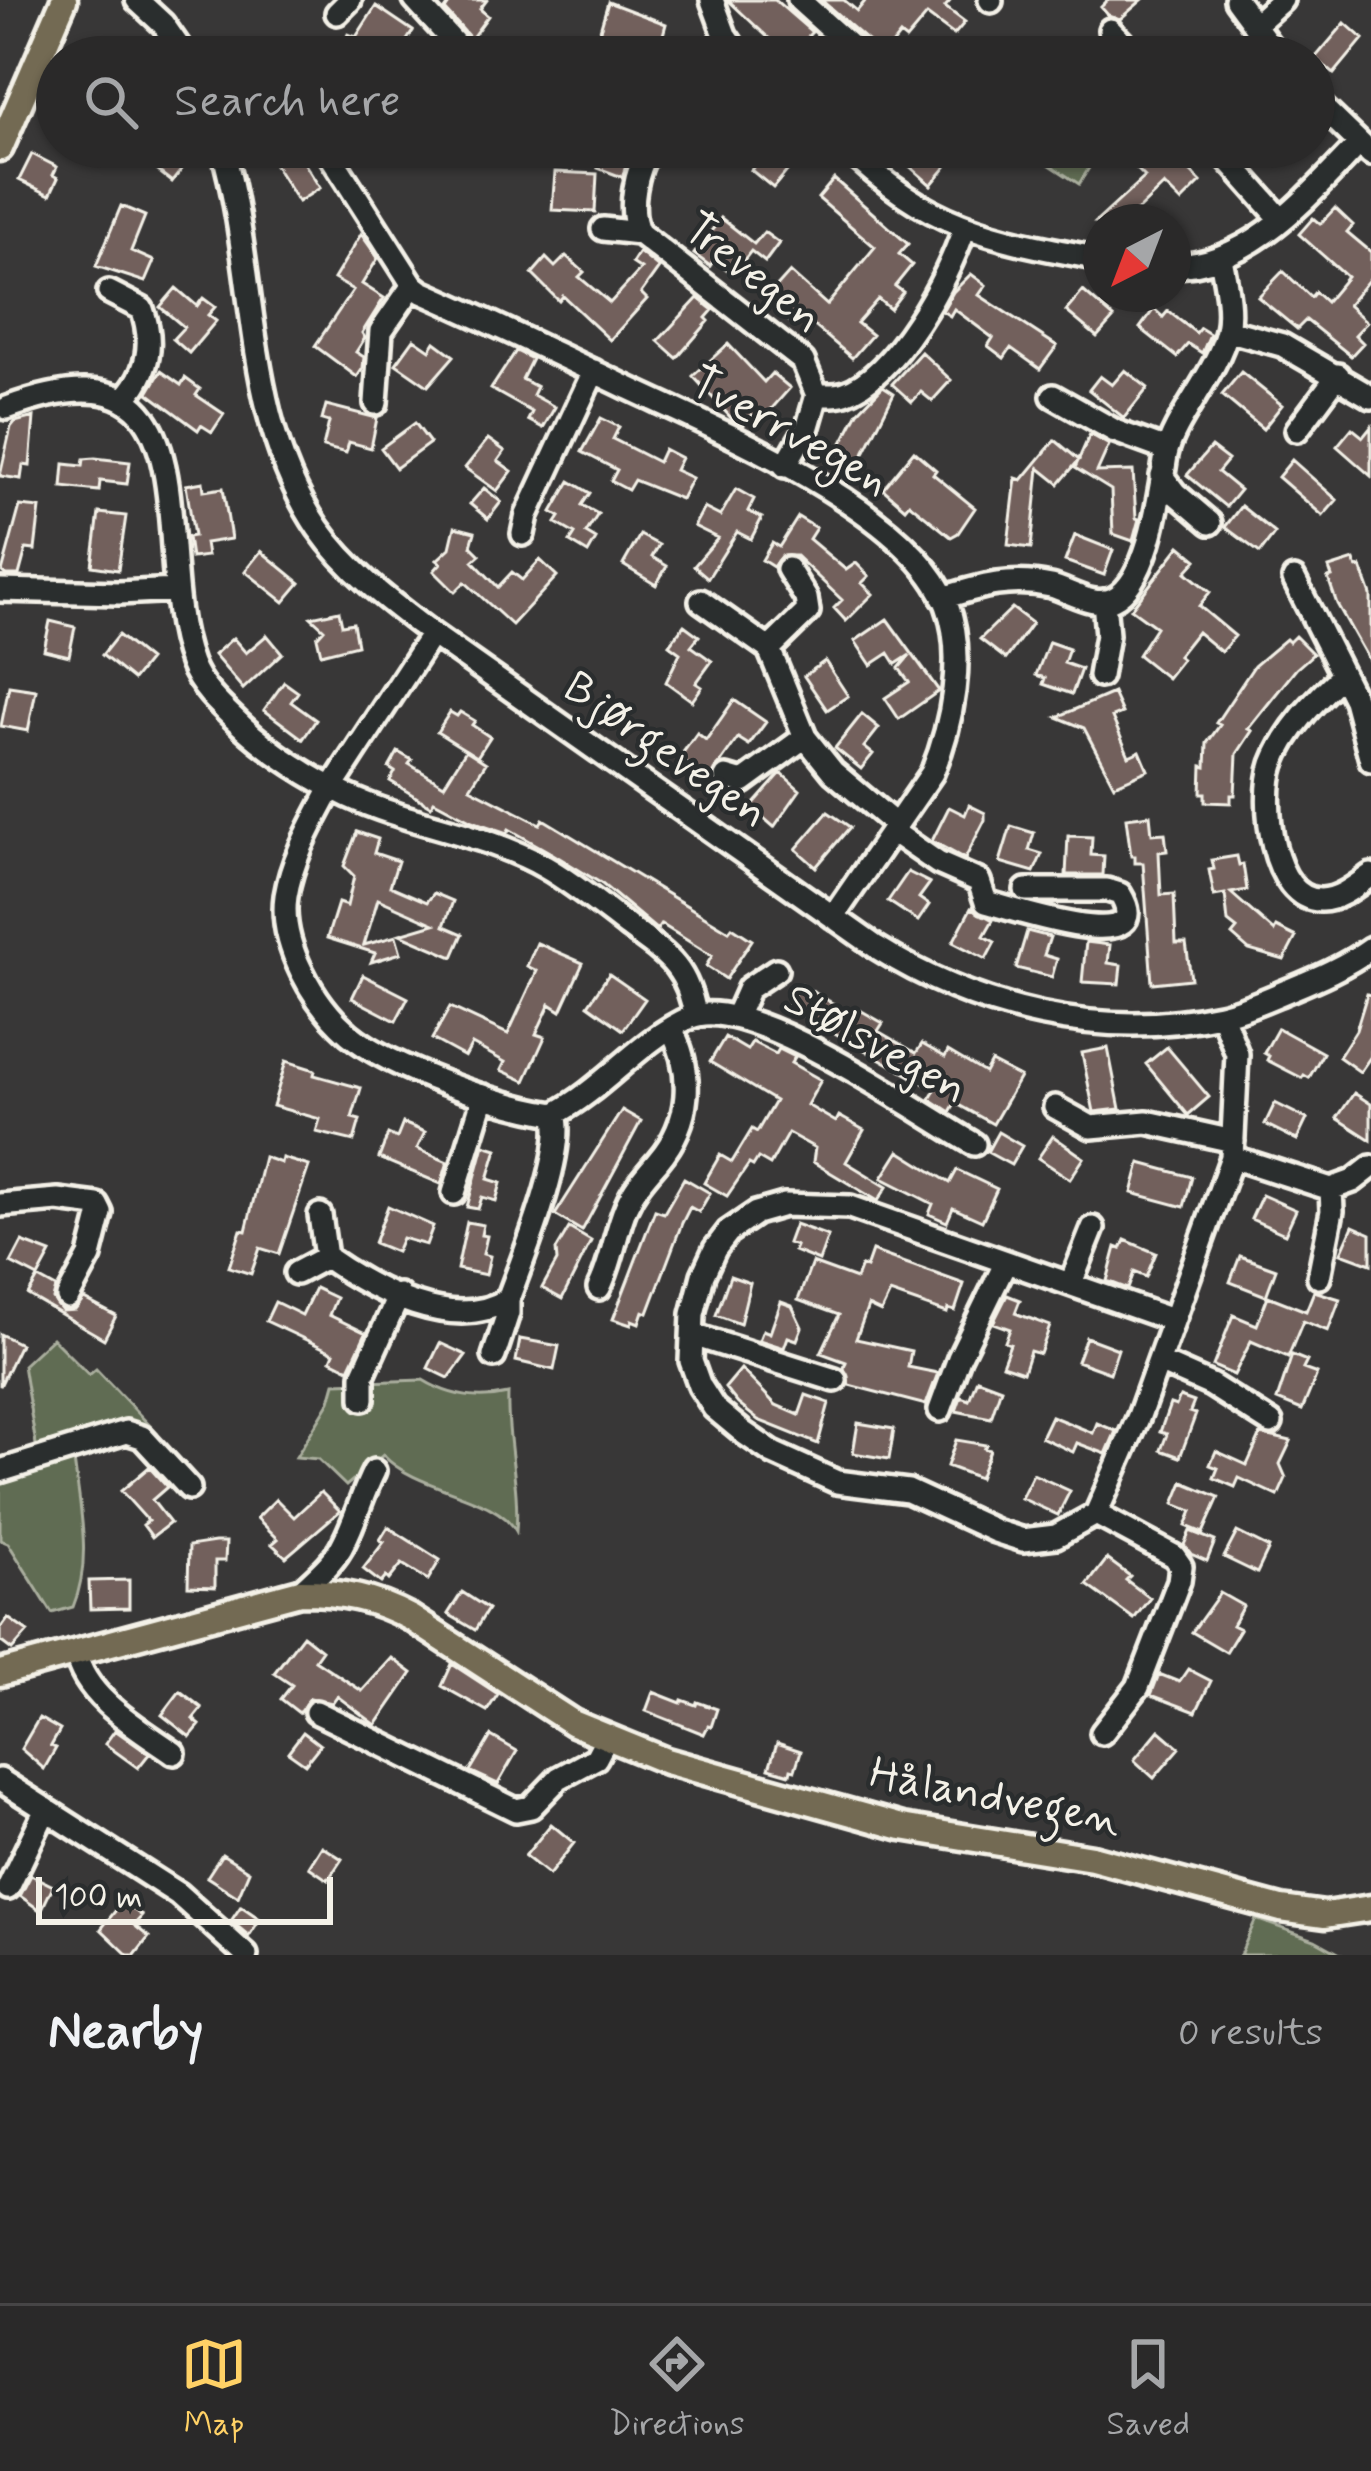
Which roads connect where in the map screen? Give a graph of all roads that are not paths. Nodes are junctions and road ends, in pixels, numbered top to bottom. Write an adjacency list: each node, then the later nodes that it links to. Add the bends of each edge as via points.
1 (64, 0): 10 (main road)
2 (137, 0): 11 (street)
3 (415, 0): 12 (street)
4 (712, 0): 13 (street)
5 (799, 0): 14 (street)
6 (1236, 0): 8 (street)
7 (1282, 0): 8 (street)
8 (1254, 26): 16 (street)
9 (1110, 30): 15 (street)
10 (47, 36)
11 (171, 36)
12 (448, 36)
13 (725, 36)
14 (839, 36)
15 (1116, 36)
16 (1262, 36)
17 (36, 61): 19 (main road)
18 (1335, 120): 20 (street)
19 (3, 132)
20 (1365, 149): 26 (street)
21 (227, 168): 57 (street, Bjørgevegen, via 286,469 335,549)
22 (338, 168): 33 (street)
23 (640, 168): 29 (street, Trevegen, via 632,212)
24 (872, 168): 28 (street)
25 (1236, 168): 26 (street)
26 (1282, 218): 31 (street)
27 (603, 229): 29 (street)
28 (964, 229): 30 (street); 39 (street, Trevegen, via 898,349 854,389)
29 (639, 233): 39 (street, Trevegen, via 793,352)
30 (1083, 255)
31 (1221, 258): 32 (street); 35 (street)
32 (1191, 266)
33 (413, 285): 36 (street, Tverrvegen); 42 (street, via 381,331)
34 (109, 292): 41 (street, via 142,309 149,327 142,376)
35 (1227, 330): 37 (street, via 1282,345); 45 (street)
36 (594, 370): 46 (street, Tverrvegen); 49 (street)
37 (1338, 375): 38 (street); 44 (street)
38 (1368, 387)
39 (817, 395): 46 (street, Trevegen)
40 (1053, 396): 45 (street)
41 (125, 398): 43 (street, via 74,390); 53 (street, via 146,421 169,482)
42 (376, 403)
43 (7, 408)
44 (1297, 430)
45 (1167, 450): 47 (street)
46 (785, 466): 54 (street, Tverrvegen, via 898,541)
47 (1162, 476): 48 (street); 56 (street, via 1133,579)
48 (1210, 524)
49 (523, 533)
50 (788, 569): 58 (street, via 808,611)
51 (1294, 579): 59 (street)
52 (0, 590): 53 (street)
53 (176, 590): 64 (street, via 192,667 209,693 246,730)
54 (943, 598): 56 (street, via 1011,582); 65 (street, Tverrvegen, via 956,698 932,773)
55 (701, 601): 58 (street)
56 (1104, 602): 60 (street)
57 (432, 634): 64 (street); 68 (street, Bjørgevegen)
58 (769, 649): 61 (street)
59 (1342, 674): 62 (street); 66 (street, via 1295,725 1274,763 1275,851 1294,891 1313,900)
60 (1100, 676)
61 (805, 737): 63 (street, via 743,782); 65 (street)
62 (1371, 760)
63 (726, 777)
64 (335, 789): 71 (street, via 539,865 679,967); 75 (street, via 296,858 286,899 292,949 306,978 347,1032)
65 (894, 828): 67 (street, via 938,863 979,881 986,902 1108,929 1125,918 1120,893); 68 (street, Tverrvegen)
66 (1371, 875)
67 (1026, 890)
68 (833, 916): 72 (street, Bjørgevegen, via 916,972 1018,1011 1128,1023)
69 (1371, 948): 72 (street, Bjørgevegen, via 1326,975)
70 (776, 970): 73 (street, Stølsvegen, via 749,988)
71 (695, 1015): 73 (street, Stølsvegen); 74 (street, Stølsvegen)
72 (1222, 1015): 79 (street, via 1237,1054)
73 (737, 1016): 78 (street, Stølsvegen, via 785,1034)
74 (671, 1028): 77 (street, Stølsvegen); 91 (street, via 689,1077 685,1108 674,1140 637,1184)
75 (484, 1096): 77 (street); 82 (street)
76 (1055, 1107): 79 (street, via 1091,1126 1132,1121)
77 (555, 1114): 94 (street, via 552,1166)
78 (974, 1144)
79 (1232, 1149): 81 (street); 95 (street)
80 (1371, 1167): 81 (street)
81 (1331, 1189): 89 (street)
82 (454, 1193)
83 (0, 1205): 93 (street, via 97,1205 90,1256)
84 (320, 1215): 86 (street)
85 (1093, 1228): 90 (street)
86 (326, 1256): 88 (street); 92 (street)
87 (1006, 1262): 90 (street); 96 (street, via 850,1207 784,1205 756,1213 715,1249); 101 (street)
88 (296, 1273)
89 (1319, 1277)
90 (1071, 1283): 95 (street)
91 (599, 1288)
92 (398, 1295): 94 (street, via 476,1313); 100 (street, via 363,1375)
93 (68, 1297)
94 (508, 1299): 97 (street)
95 (1172, 1320): 98 (street)
96 (693, 1335): 99 (street); 106 (street, via 691,1361 714,1408 773,1453 837,1482 908,1491 1023,1540 1056,1536)
97 (494, 1356)
98 (1159, 1362): 102 (street); 106 (street)
99 (835, 1380)
100 (363, 1399)
101 (940, 1411)
102 (1271, 1423)
103 (0, 1471): 105 (street, via 126,1432 142,1437)
104 (374, 1471): 107 (street, via 344,1542)
105 (189, 1488)
106 (1096, 1514): 111 (street, via 1181,1566 1138,1687)
107 (300, 1592): 108 (main road, Hålandvegen); 112 (main road, Hålandvegen, via 388,1605)
108 (76, 1653): 109 (main road, Hålandvegen); 113 (street, via 92,1686)
109 (0, 1673)
110 (316, 1712): 112 (street, via 516,1810 596,1758)
111 (1102, 1733)
112 (607, 1739): 117 (main road, Hålandvegen, via 902,1827 1092,1858 1281,1910)
113 (174, 1753)
114 (0, 1780): 115 (street)
115 (46, 1809): 116 (street); 118 (street, via 178,1894)
116 (8, 1888)
117 (1371, 1908)
118 (246, 1955)

